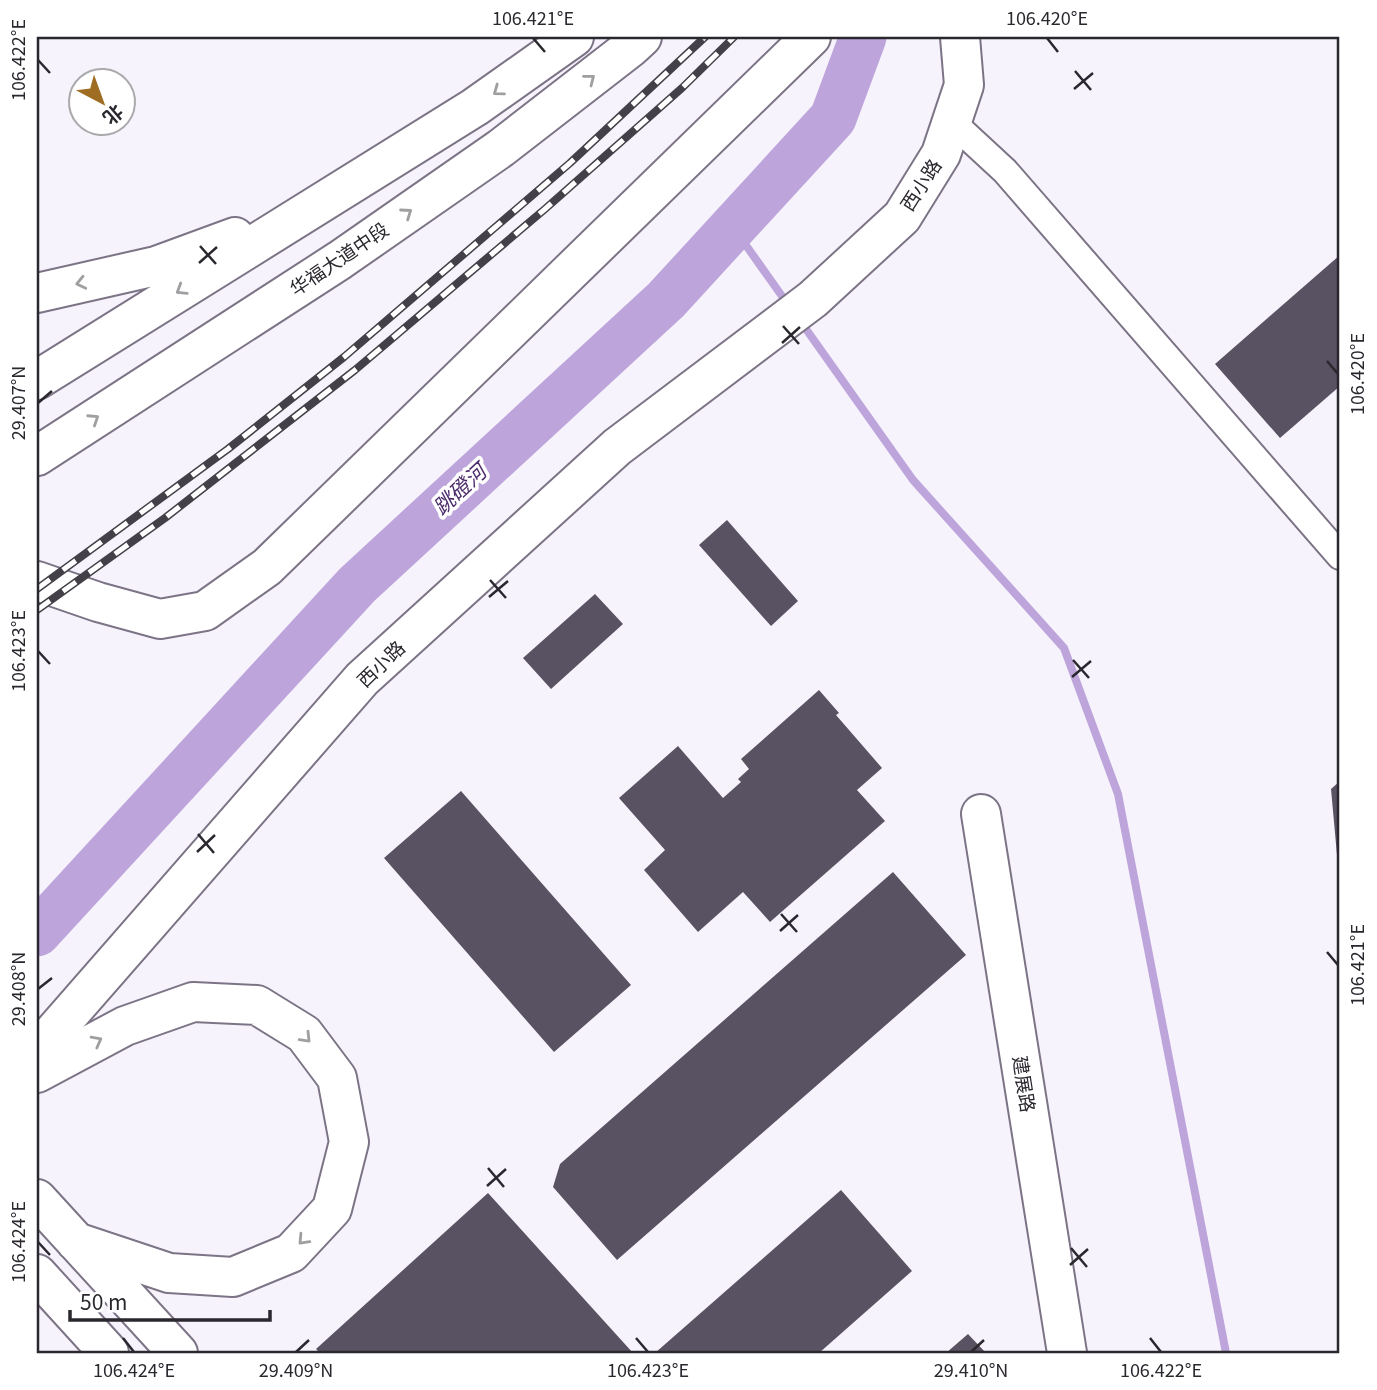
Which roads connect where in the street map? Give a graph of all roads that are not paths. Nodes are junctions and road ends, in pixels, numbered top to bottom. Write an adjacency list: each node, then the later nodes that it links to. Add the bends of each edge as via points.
1 (574, 37): 6 (main road, one-way to 6, via 475,107)
2 (811, 37): 11 (main road, via 267,567 205,611 160,620)
3 (960, 37): 5 (main road, 西小路, via 964,85)
4 (636, 42): 9 (main road, 华福大道中段, one-way to 4, via 501,148)
5 (952, 122): 10 (street, via 1005,171); 13 (main road, 西小路, via 942,154 902,216 813,299 617,447 362,680)
6 (309, 210): 7 (main road, one-way to 7, via 156,266); 8 (main road, one-way to 8)
7 (37, 293)
8 (37, 380)
9 (45, 453)
10 (1340, 556)
11 (37, 581)
12 (981, 814): 21 (main road, 建展路)
13 (37, 1051)
14 (37, 1073): 16 (main road, one-way to 16, via 125,1026 193,1002 257,1005 304,1034 338,1078 349,1142 332,1209 291,1253 233,1277 169,1273)
15 (37, 1199): 16 (main road)
16 (76, 1242): 20 (main road)
17 (46, 1285): 18 (main road); 19 (main road)
18 (74, 1353)
19 (109, 1353)
20 (178, 1353)
21 (1068, 1353)

